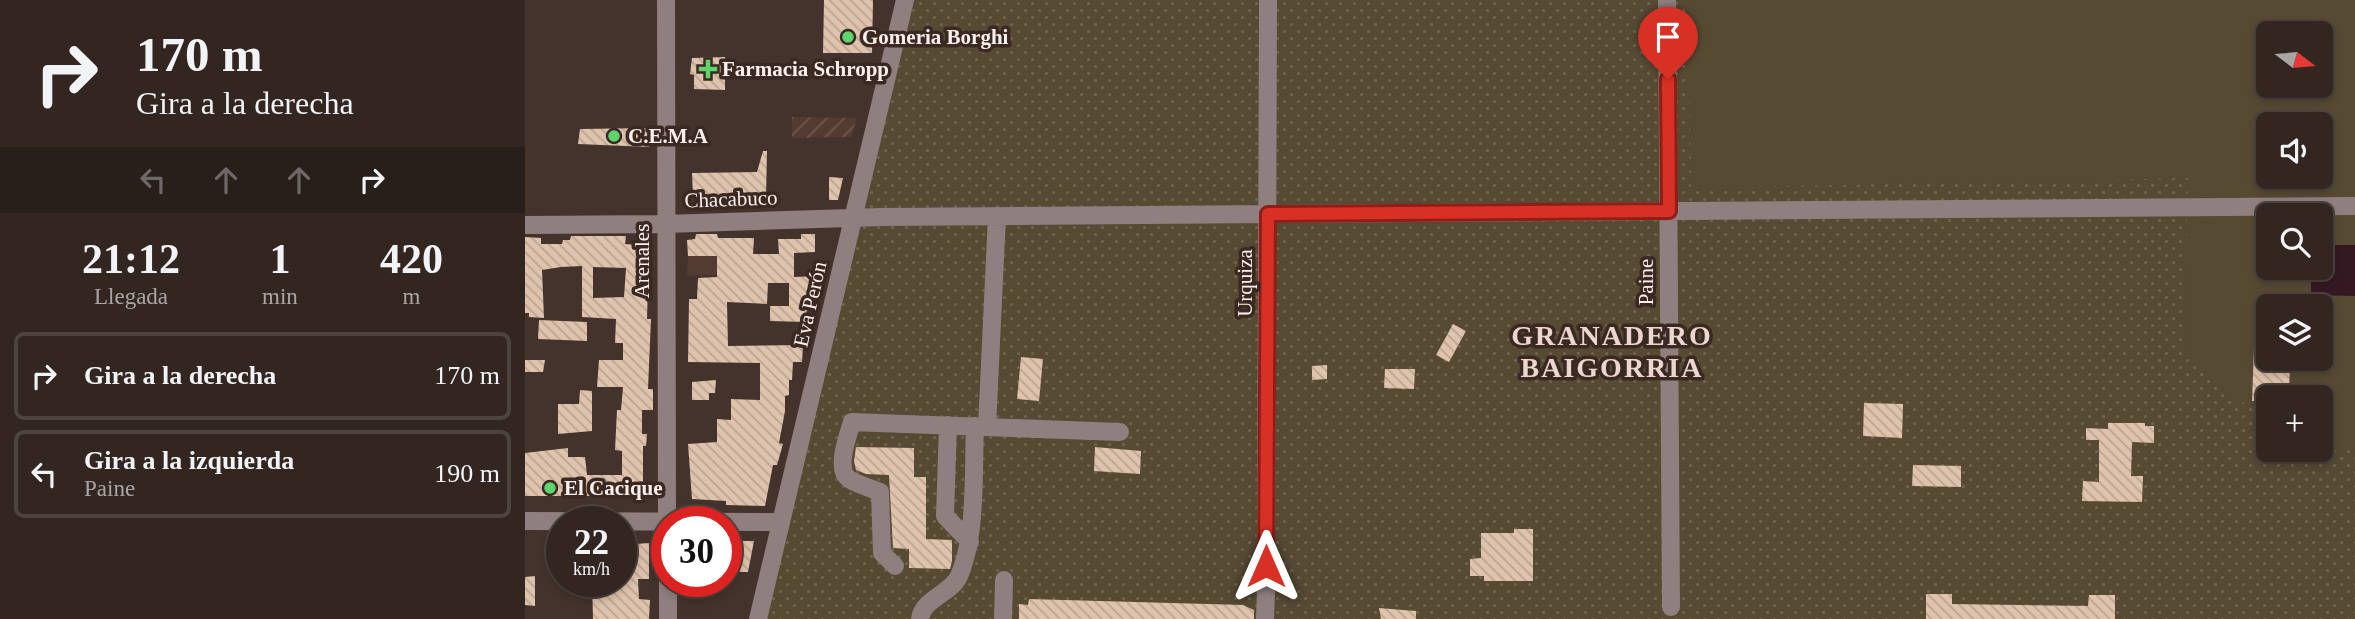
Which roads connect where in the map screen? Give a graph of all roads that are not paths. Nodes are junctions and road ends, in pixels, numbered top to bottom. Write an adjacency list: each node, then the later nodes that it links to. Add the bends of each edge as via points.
1 (666, 0): 10 (street, Arenales)
2 (905, 0): 9 (street, Eva Perón)
3 (1268, 0): 7 (street, Urquiza)
4 (1667, 0): 6 (street, Paine)
5 (2355, 206): 6 (street, Chacabuco)
6 (1669, 211): 7 (street, Chacabuco); 26 (street, Paine)
7 (1268, 214): 8 (street, Chacabuco); 22 (street, Urquiza)
8 (997, 216): 9 (street, Chacabuco); 13 (street)
9 (854, 217): 10 (street, Chacabuco); 19 (street, Eva Perón)
10 (665, 224): 11 (street, Chacabuco); 15 (street, Arenales)
11 (525, 225)
12 (947, 425): 13 (street); 20 (street, via 945,516); 21 (street, via 852,422 842,469 847,478 880,492 882,553)
13 (981, 426): 14 (street); 20 (street)
14 (1120, 432)
15 (667, 506)
16 (525, 521): 17 (street)
17 (651, 521)
18 (742, 522): 19 (street)
19 (781, 522): 28 (street, Eva Perón)
20 (970, 542): 29 (street, via 958,579 923,609)
21 (895, 566)
22 (1266, 566)
23 (1004, 580): 30 (street)
24 (1266, 592): 31 (street)
25 (668, 597): 27 (street)
26 (1671, 607)
27 (668, 619)
28 (758, 619)
29 (921, 619)
30 (1003, 619)
31 (1265, 619)

